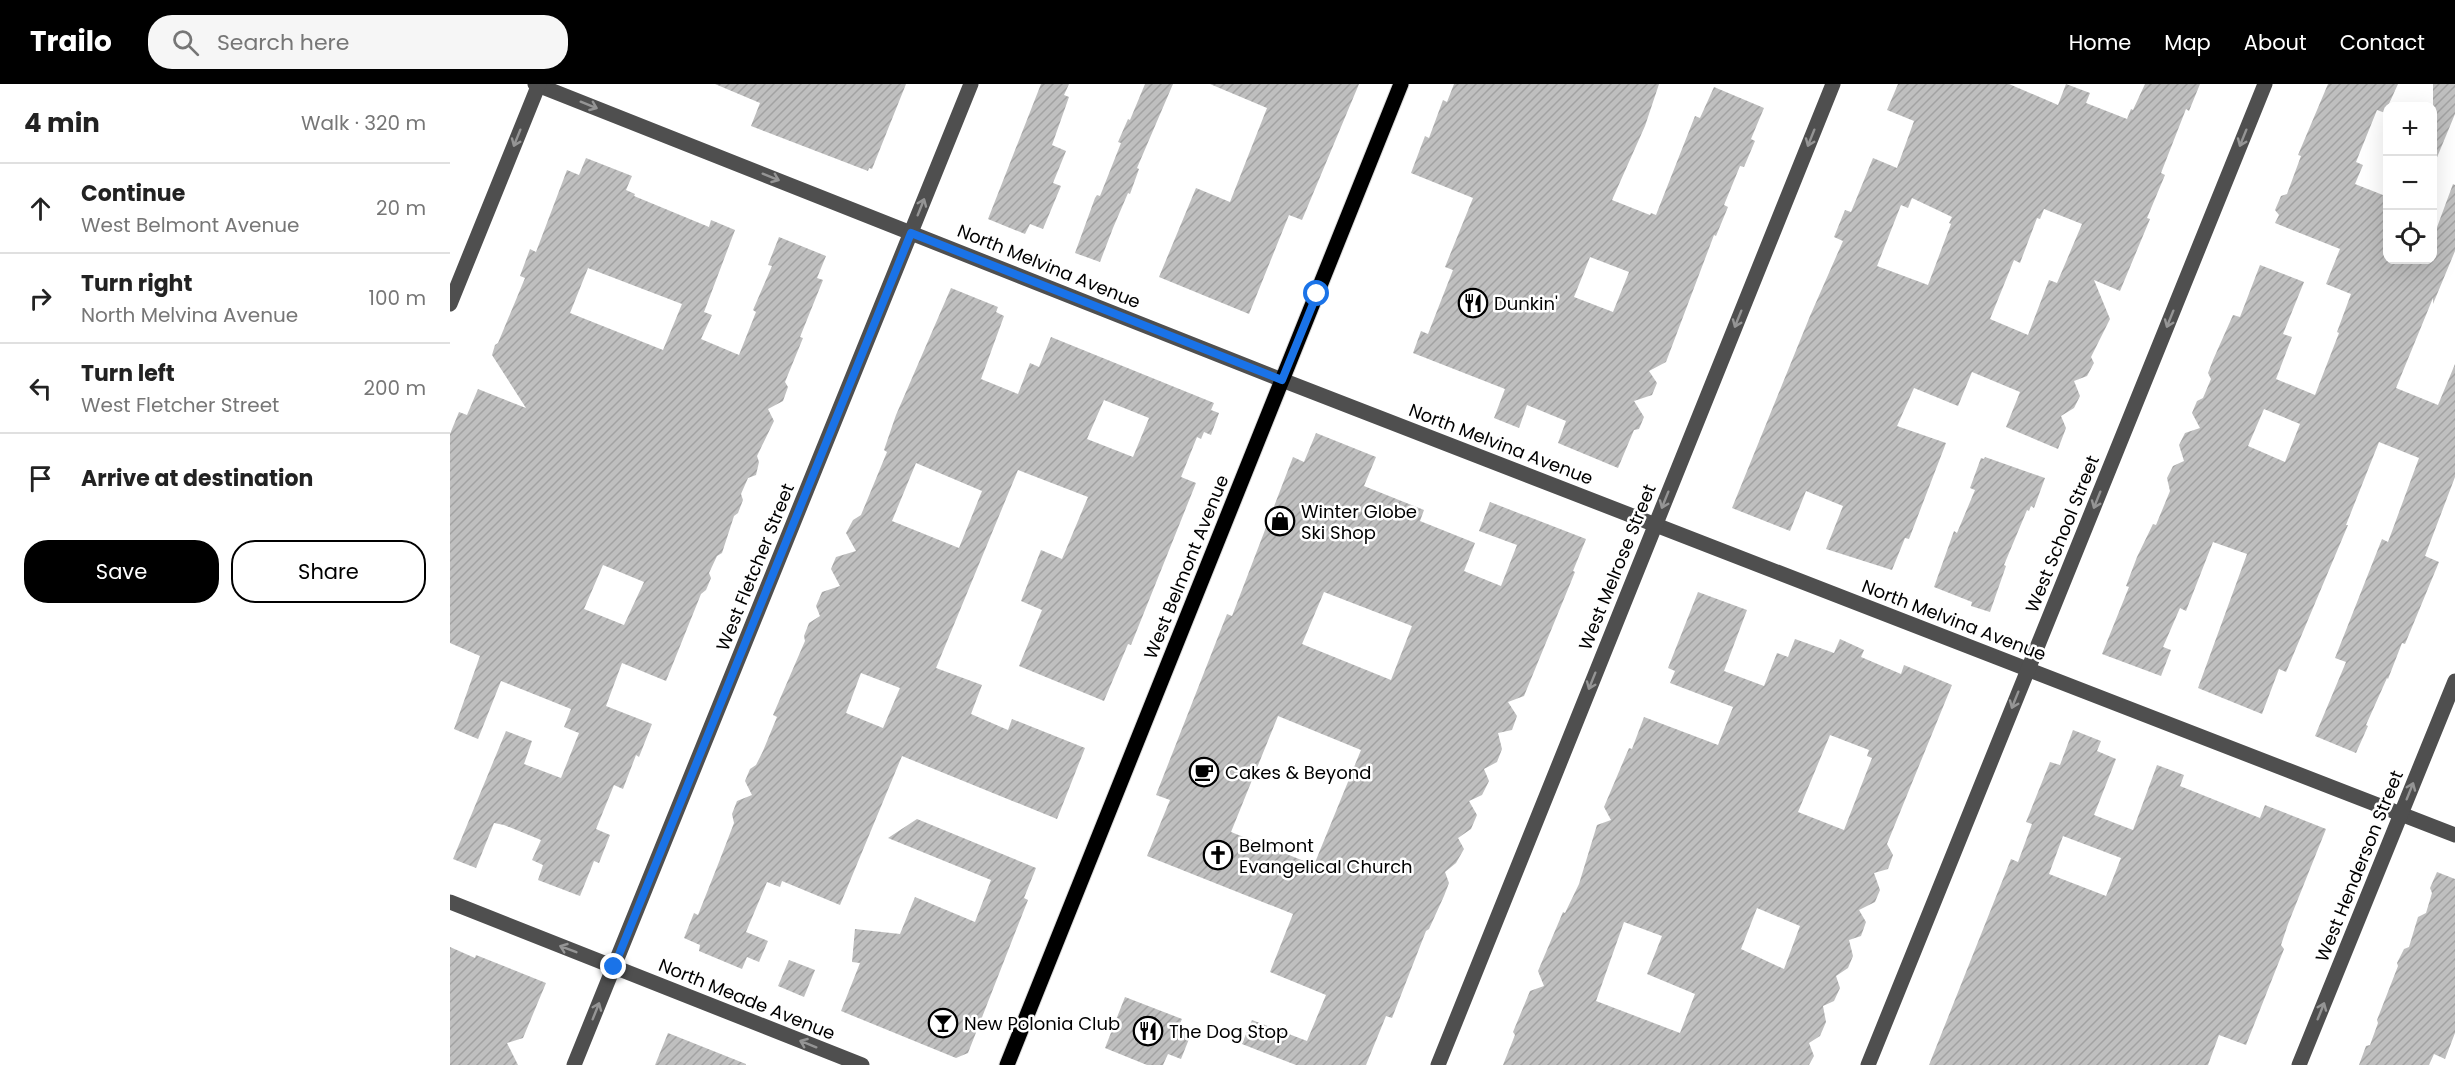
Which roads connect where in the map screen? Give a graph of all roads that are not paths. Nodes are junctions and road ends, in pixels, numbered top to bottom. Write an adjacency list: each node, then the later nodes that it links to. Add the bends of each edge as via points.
1 (537, 84): 6 (street, North Melvina Avenue, one-way to 6); 7 (street, one-way to 7)
2 (971, 84): 6 (street, West Fletcher Street, one-way to 2)
3 (1401, 84): 8 (main road, West Belmont Avenue)
4 (1833, 84): 9 (street, West Melrose Street, one-way to 9)
5 (2265, 84): 10 (street, West School Street, one-way to 10)
6 (911, 233): 8 (street, North Melvina Avenue); 15 (street, West Fletcher Street)
7 (450, 304)
8 (1282, 380): 9 (street, North Melvina Avenue); 18 (main road, West Belmont Avenue)
9 (1655, 525): 10 (street, North Melvina Avenue); 19 (street, West Melrose Street, one-way to 19)
10 (2028, 669): 12 (street, North Melvina Avenue); 20 (street, West School Street, one-way to 20)
11 (2455, 681): 12 (street, West Henderson Street, one-way to 11)
12 (2401, 814): 13 (street, North Melvina Avenue); 21 (street, West Henderson Street, one-way to 12)
13 (2455, 835)
14 (450, 902): 15 (street, North Meade Avenue, one-way to 14)
15 (614, 967): 16 (street, West Fletcher Street, one-way to 15); 17 (street, North Meade Avenue, one-way to 15)
16 (574, 1065)
17 (862, 1065)
18 (1007, 1065)
19 (1438, 1065)
20 (1868, 1065)
21 (2299, 1065)

